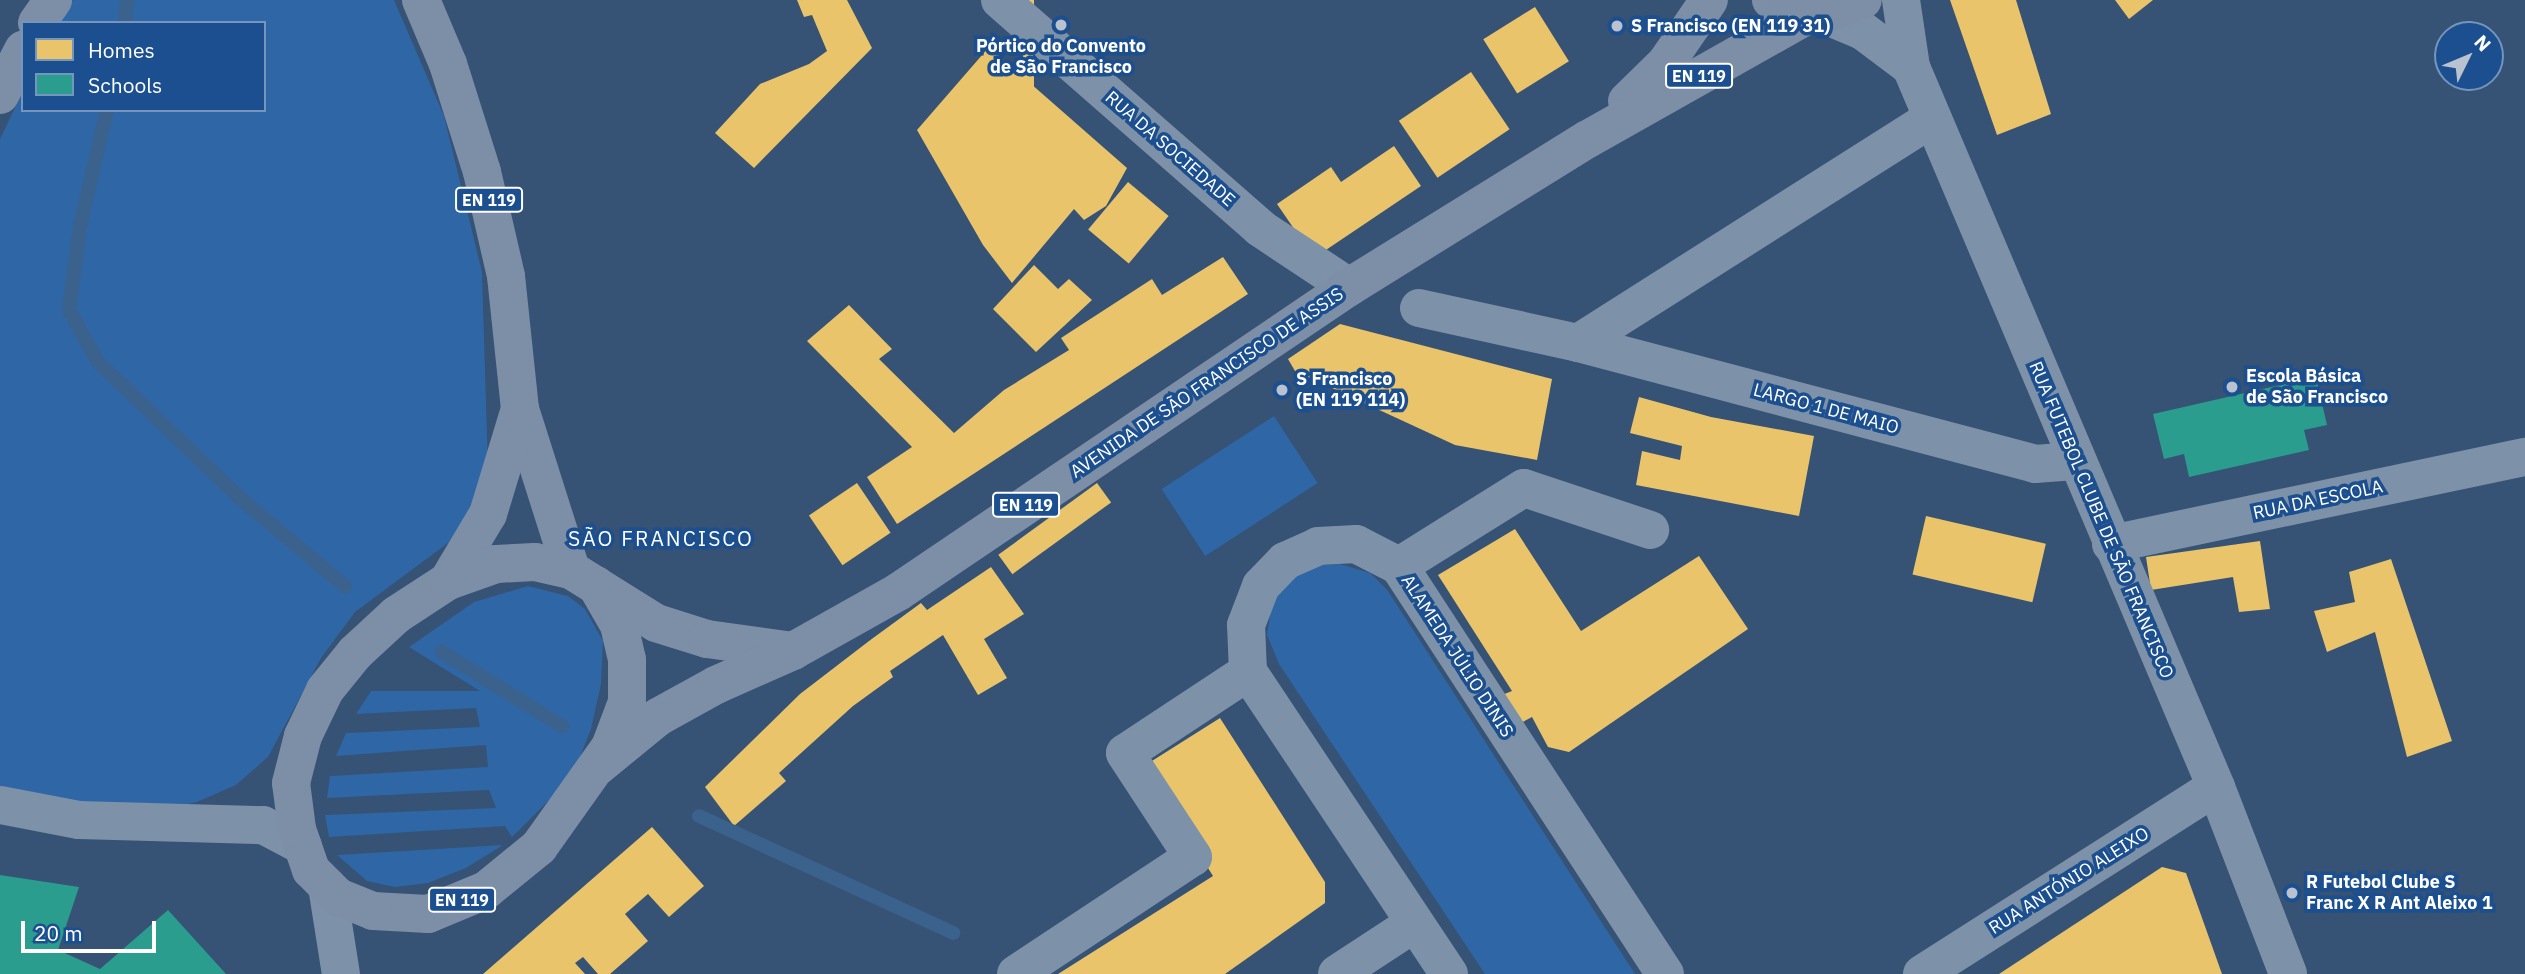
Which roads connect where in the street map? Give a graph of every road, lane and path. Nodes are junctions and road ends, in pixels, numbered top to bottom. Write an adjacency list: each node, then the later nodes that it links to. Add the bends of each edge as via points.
1 (53, 0): 9 (main road)
2 (421, 0): 18 (main road, EN 119, via 448,64 482,172 506,276)
3 (1000, 0): 15 (street, RUA DA SOCIEDADE, via 1260,228)
4 (1709, 0): 14 (main road, AVENIDA DE SÃO FRANCISCO DE ASSIS / EN 119, via 1666,63)
5 (1771, 0): 8 (main road)
6 (1863, 0): 8 (main road, AVENIDA DE SÃO FRANCISCO DE ASSIS)
7 (1901, 0): 11 (street)
8 (1816, 14): 11 (street, via 1863,31); 14 (main road, AVENIDA DE SÃO FRANCISCO DE ASSIS / EN 119)
9 (38, 21)
10 (21, 54): 12 (main road)
11 (1911, 67): 13 (street, RUA FUTEBOL CLUBE DE SÃO FRANCISCO)
12 (0, 96)
13 (1933, 118): 17 (street); 20 (street, RUA FUTEBOL CLUBE DE SÃO FRANCISCO)
14 (1588, 139): 15 (main road, AVENIDA DE SÃO FRANCISCO DE ASSIS / EN 119)
15 (1349, 287): 26 (main road, AVENIDA DE SÃO FRANCISCO DE ASSIS / EN 119, via 898,592)
16 (1419, 308): 17 (street, LARGO 1 DE MAIO)
17 (1578, 343): 20 (street, LARGO 1 DE MAIO, via 2035,464)
18 (520, 409): 24 (main road, EN 119); 25 (main road, EN 119, via 488,514)
19 (2525, 457): 22 (street, RUA DA ESCOLA)
20 (2075, 461): 22 (street, RUA FUTEBOL CLUBE DE SÃO FRANCISCO)
21 (1650, 530): 23 (street, via 1524,488)
22 (2111, 544): 29 (street, RUA FUTEBOL CLUBE DE SÃO FRANCISCO)
23 (1398, 566): 27 (street, ALAMEDA JÚLIO DINIS, via 1356,544 1318,546 1285,561 1261,586 1246,625); 38 (street, ALAMEDA JÚLIO DINIS)
24 (584, 578): 25 (main road, AVENIDA DE SÃO FRANCISCO DE ASSIS / EN 119, via 535,562 496,564); 26 (main road, AVENIDA DE SÃO FRANCISCO DE ASSIS / EN 119, via 656,623 707,639); 28 (main road, AVENIDA DE SÃO FRANCISCO DE ASSIS / EN 119, via 619,625 627,660 627,702)
25 (448, 581): 31 (main road, AVENIDA DE SÃO FRANCISCO DE ASSIS / EN 119, via 396,615 355,653 325,690 303,736 291,783)
26 (793, 652): 28 (main road, AVENIDA DE SÃO FRANCISCO DE ASSIS / EN 119, via 716,685 658,718)
27 (1248, 672): 33 (street); 35 (street, via 1125,753 1193,857)
28 (597, 767): 32 (main road, AVENIDA DE SÃO FRANCISCO DE ASSIS / EN 119, via 539,847 486,890 428,914 373,911 338,897)
29 (2216, 787): 39 (street, RUA ANTÓNIO ALEIXO); 40 (street, RUA FUTEBOL CLUBE DE SÃO FRANCISCO)
30 (0, 805): 31 (street, via 79,820 263,825)
31 (303, 846): 32 (main road, AVENIDA DE SÃO FRANCISCO DE ASSIS / EN 119, via 311,870)
32 (327, 886): 34 (street, AVENIDA DE SÃO FRANCISCO DE ASSIS)
33 (1413, 924): 36 (street); 37 (street)
34 (341, 974)
35 (1016, 974)
36 (1337, 974)
37 (1449, 974)
38 (1665, 974)
39 (1922, 974)
40 (2288, 974)

